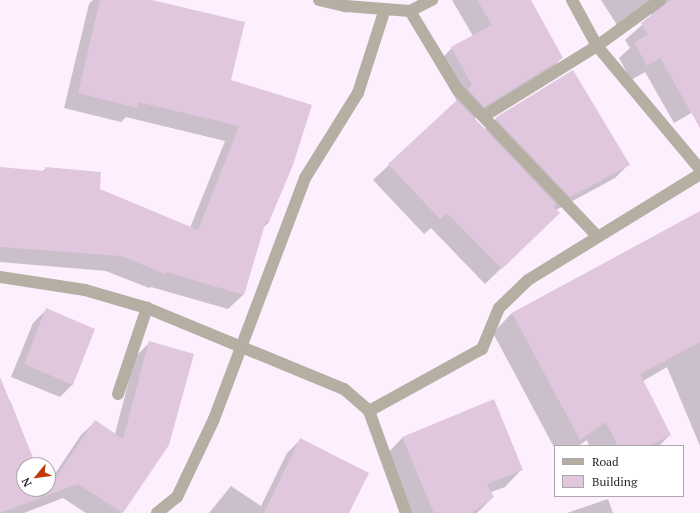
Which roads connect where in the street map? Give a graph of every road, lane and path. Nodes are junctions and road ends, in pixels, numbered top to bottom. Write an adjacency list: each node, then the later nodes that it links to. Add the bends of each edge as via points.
1 (319, 0): 5 (street)
2 (432, 0): 7 (street)
3 (572, 0): 8 (street)
4 (660, 0): 8 (street)
5 (348, 3): 6 (street)
6 (384, 8): 7 (street); 15 (street, via 358,93 305,178)
7 (410, 11): 9 (street, via 457,89)
8 (597, 46): 9 (street); 10 (street)
9 (484, 116): 12 (street)
10 (700, 169)
11 (700, 174): 12 (street)
12 (598, 237): 17 (street, via 528,280 499,308 482,349)
13 (0, 277): 14 (street, via 85,290)
14 (147, 308): 15 (street); 16 (street)
15 (240, 346): 17 (street, via 344,389); 18 (street, via 214,419 177,497)
16 (118, 394)
17 (368, 411): 19 (street)
18 (156, 513)
19 (406, 513)

